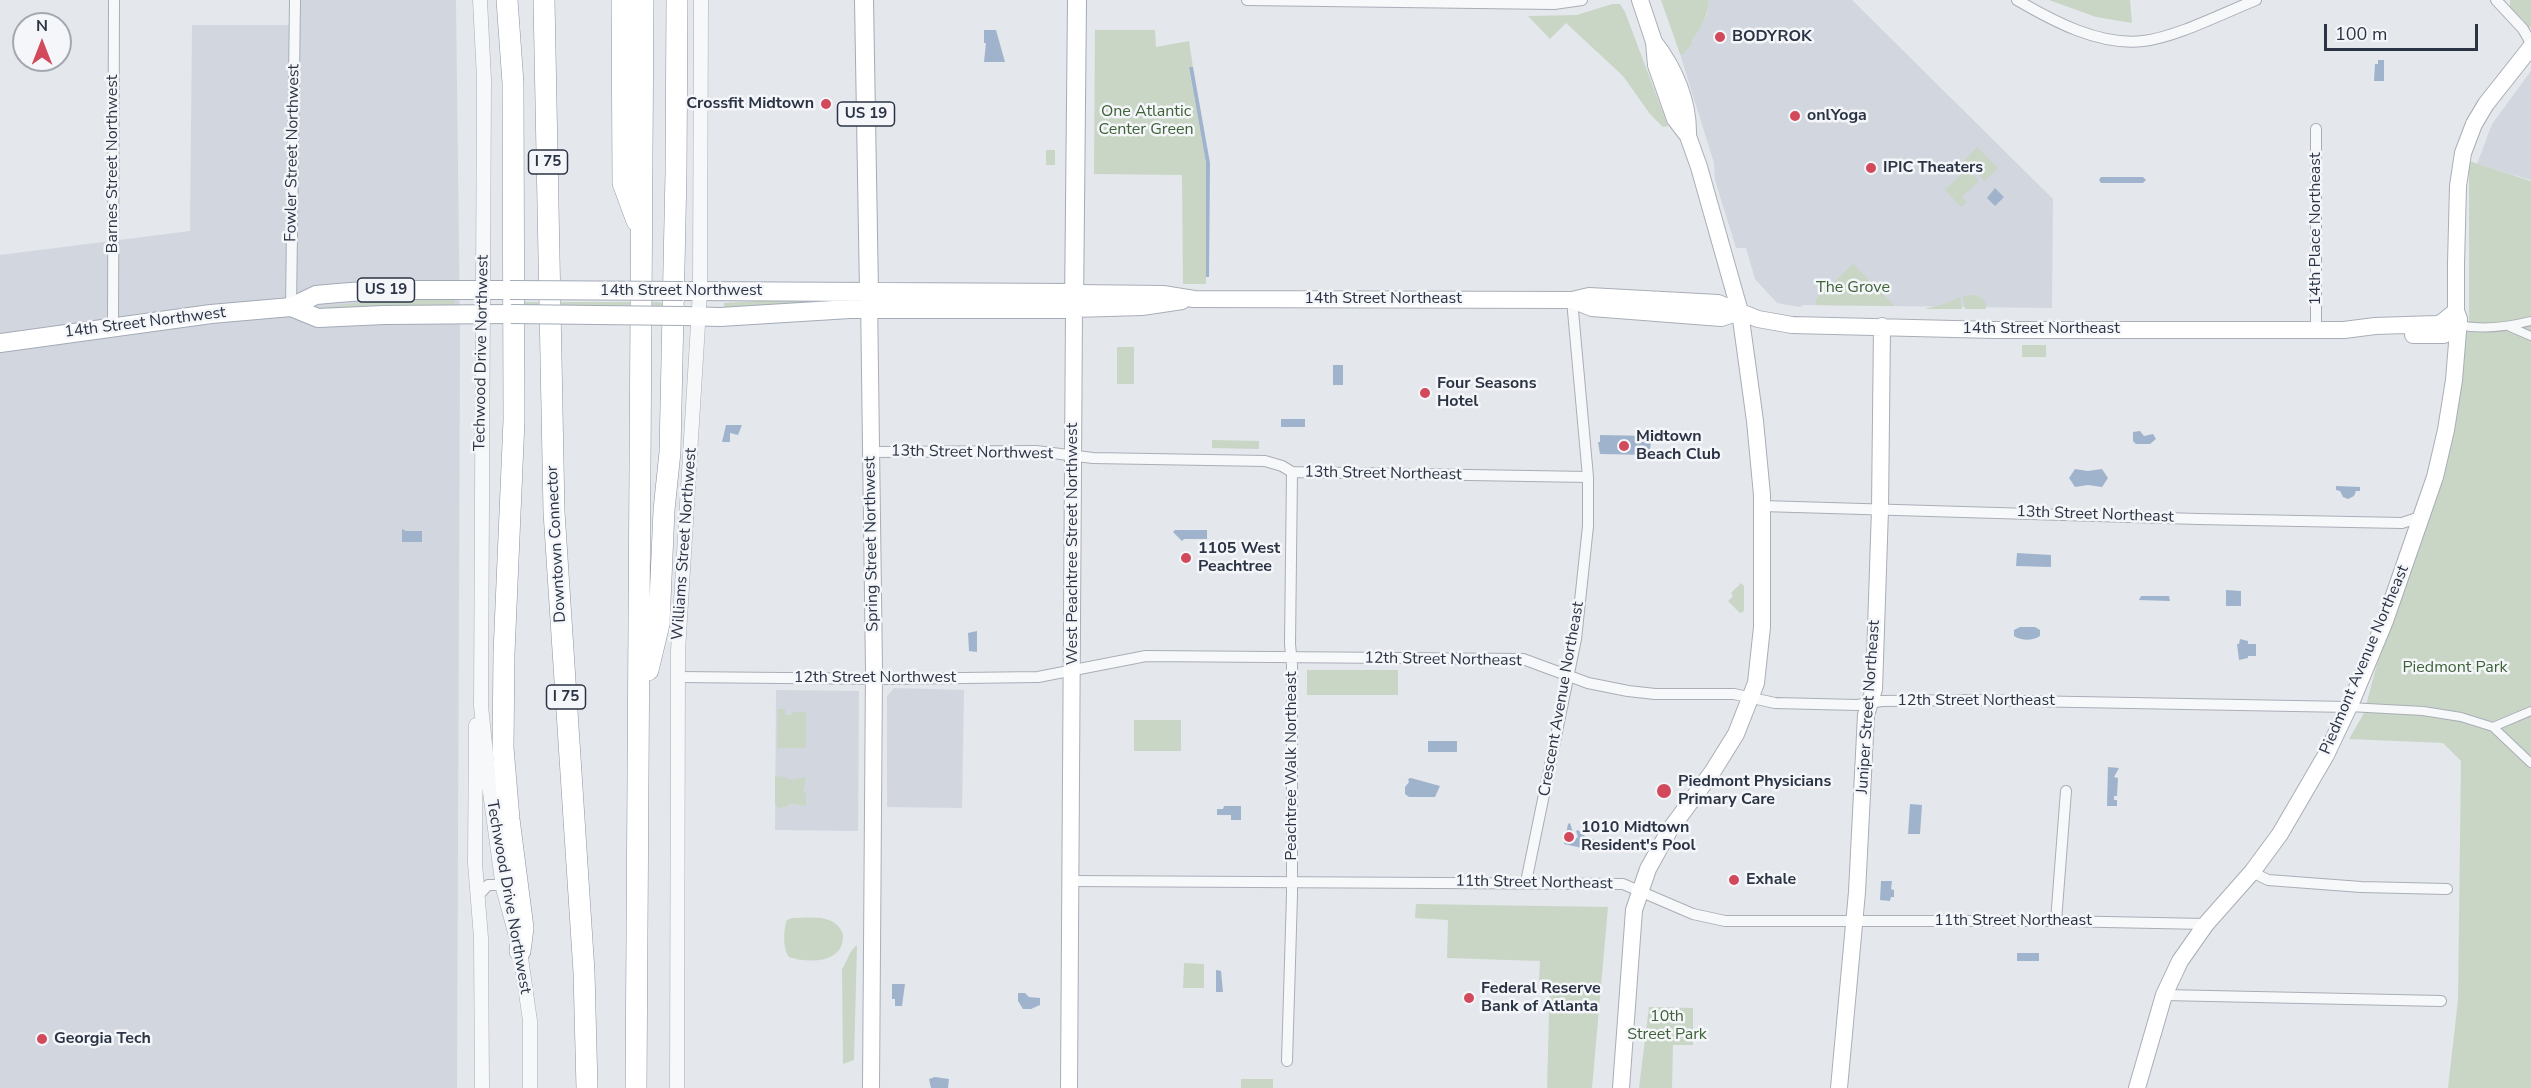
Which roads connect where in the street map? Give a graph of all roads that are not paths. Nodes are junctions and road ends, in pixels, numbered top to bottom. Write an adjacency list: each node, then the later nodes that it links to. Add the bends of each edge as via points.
1 (114, 0): 35 (street, Barnes Street Northwest)
2 (295, 0): 27 (street, Fowler Street Northwest)
3 (480, 0): 22 (street, Techwood Drive Northwest, via 484,79)
4 (507, 0): 75 (highway, via 513,83 514,420 503,748 523,928)
5 (544, 0): 81 (highway, Downtown Connector / I 75, via 554,512 584,972)
6 (622, 0): 21 (highway, via 623,183)
7 (643, 0): 21 (highway)
8 (677, 0): 58 (highway, via 670,452 659,624)
9 (701, 0): 23 (street, Williams Street Northwest)
10 (864, 0): 24 (main road, Spring Street Northwest / US 19)
11 (1077, 0): 26 (main road, West Peachtree Street Northwest)
12 (1247, 0): 17 (street)
13 (1582, 0): 17 (street, via 1554,4)
14 (1640, 0): 28 (main road, via 1654,42 1656,65 1675,118 1688,136)
15 (2017, 0): 16 (street, via 2072,28 2131,41 2165,36)
16 (2256, 0)
17 (1304, 1)
18 (2498, 2): 19 (street, via 2523,29)
19 (2531, 45): 31 (main road, Piedmont Avenue Northeast, via 2486,104 2463,153 2458,186)
20 (2316, 129): 37 (street, 14th Place Northeast)
21 (642, 235): 58 (highway)
22 (483, 290): 23 (main road, 14th Street Northwest / US 19, bridge); 27 (main road, 14th Street Northwest / US 19, via 338,293 316,295); 29 (street, Techwood Drive Northwest)
23 (691, 291): 24 (main road, 14th Street Northwest / US 19); 30 (street, Williams Street Northwest)
24 (869, 300): 26 (main road, 14th Street Northwest); 30 (main road, 14th Street Northwest / US 19); 43 (main road, Spring Street Northwest)
25 (1572, 300): 26 (main road, 14th Street Northeast, via 1194,299 1163,294); 28 (main road, 14th Street Northeast, via 1592,308 1721,318); 46 (street, Crescent Avenue Northeast)
26 (1074, 301): 44 (main road, West Peachtree Street Northwest)
27 (291, 307): 29 (main road, 14th Street Northwest / US 19, via 318,318); 35 (main road, 14th Street Northwest / US 19)
28 (1740, 312): 34 (main road, 14th Street Northeast, via 1792,325); 47 (main road)
29 (482, 314): 30 (main road, 14th Street Northwest / US 19, bridge); 57 (street, Techwood Drive Northwest)
30 (690, 316): 53 (street, Williams Street Northwest)
31 (2457, 318): 33 (main road, 14th Street Northeast); 36 (street, via 2471,327); 39 (main road); 42 (main road, Piedmont Avenue Northeast)
32 (2531, 321): 36 (street)
33 (2426, 325): 38 (main road, 14th Street Northeast); 39 (main road)
34 (1882, 326): 37 (main road, 14th Street Northeast, via 1994,330); 48 (main road, Juniper Street Northeast)
35 (113, 327): 41 (main road, 14th Street Northwest / US 19)
36 (2509, 327): 40 (street)
37 (2316, 329): 38 (main road, 14th Street Northeast)
38 (2344, 330): 39 (main road, 14th Street Northeast, via 2371,335)
39 (2444, 335): 42 (main road)
40 (2531, 336)
41 (0, 343)
42 (2456, 364): 49 (main road, Piedmont Avenue Northeast, via 2446,430)
43 (871, 452): 44 (street, 13th Street Northwest, via 1036,452); 54 (main road, Spring Street Northwest)
44 (1073, 456): 45 (street, 13th Street Northeast, via 1265,461); 51 (main road, West Peachtree Street Northwest)
45 (1292, 472): 46 (street, 13th Street Northeast); 50 (street, Peachtree Walk Northeast)
46 (1588, 477): 52 (street, Crescent Avenue Northeast, via 1588,526)
47 (1762, 506): 48 (street, 13th Street Northeast); 55 (main road, via 1762,627)
48 (1880, 509): 49 (street, 13th Street Northeast, via 2402,523); 56 (main road, Juniper Street Northeast, via 1874,689)
49 (2423, 512): 59 (main road, Piedmont Avenue Northeast, via 2385,621)
50 (1292, 657): 51 (street, 12th Street Northeast, via 1146,656); 52 (street, 12th Street Northeast, via 1523,659); 66 (street, Peachtree Walk Northeast)
51 (1072, 671): 54 (street, 12th Street Northwest, via 1038,677); 65 (main road, West Peachtree Street Northwest)
52 (1569, 676): 55 (street, 12th Street Northeast, via 1641,693 1734,694); 67 (street, Crescent Avenue Northeast)
53 (678, 677): 54 (street, 12th Street Northwest); 83 (street, Williams Street Northwest)
54 (874, 679): 84 (main road, Spring Street Northwest)
55 (1751, 698): 56 (street, 12th Street Northeast, via 1774,704); 70 (main road, via 1727,750 1669,831)
56 (1870, 703): 59 (street, 12th Street Northeast, via 1925,700); 72 (main road, Juniper Street Northeast, via 1866,715)
57 (481, 706): 68 (street, Techwood Drive Northwest); 71 (street, Techwood Drive Northwest, via 475,741)
58 (640, 706): 82 (highway)
59 (2349, 707): 61 (street, via 2442,713); 64 (main road, Piedmont Avenue Northeast, via 2304,795)
60 (2531, 711): 61 (street)
61 (2493, 727): 62 (street)
62 (2531, 763)
63 (2066, 790): 73 (street)
64 (2252, 872): 69 (street, via 2268,880); 74 (main road, Piedmont Avenue Northeast)
65 (1071, 881): 66 (street, 11th Street Northeast); 85 (main road, West Peachtree Street Northwest)
66 (1292, 882): 67 (street, 11th Street Northeast); 78 (street, Peachtree Walk Northeast)
67 (1526, 882): 70 (street, 11th Street Northeast, via 1623,884)
68 (503, 888): 71 (street, via 488,885); 75 (street, Techwood Drive Northwest)
69 (2447, 889)
70 (1640, 891): 72 (street, 11th Street Northeast, via 1715,920); 86 (main road, via 1634,910)
71 (478, 896): 79 (street, Techwood Drive Northwest)
72 (1855, 921): 73 (street, 11th Street Northeast); 87 (main road, Juniper Street Northeast)
73 (2056, 921): 74 (street, 11th Street Northeast)
74 (2206, 924): 76 (main road, Piedmont Avenue Northeast, via 2180,961)
75 (520, 951): 80 (street, Techwood Drive Northwest, via 530,1021)
76 (2164, 995): 77 (street); 88 (main road, Piedmont Avenue Northeast)
77 (2441, 1001)
78 (1287, 1061)
79 (482, 1088)
80 (530, 1088)
81 (587, 1088)
82 (636, 1088)
83 (677, 1088)
84 (871, 1088)
85 (1069, 1088)
86 (1621, 1088)
87 (1839, 1088)
88 (2137, 1088)

